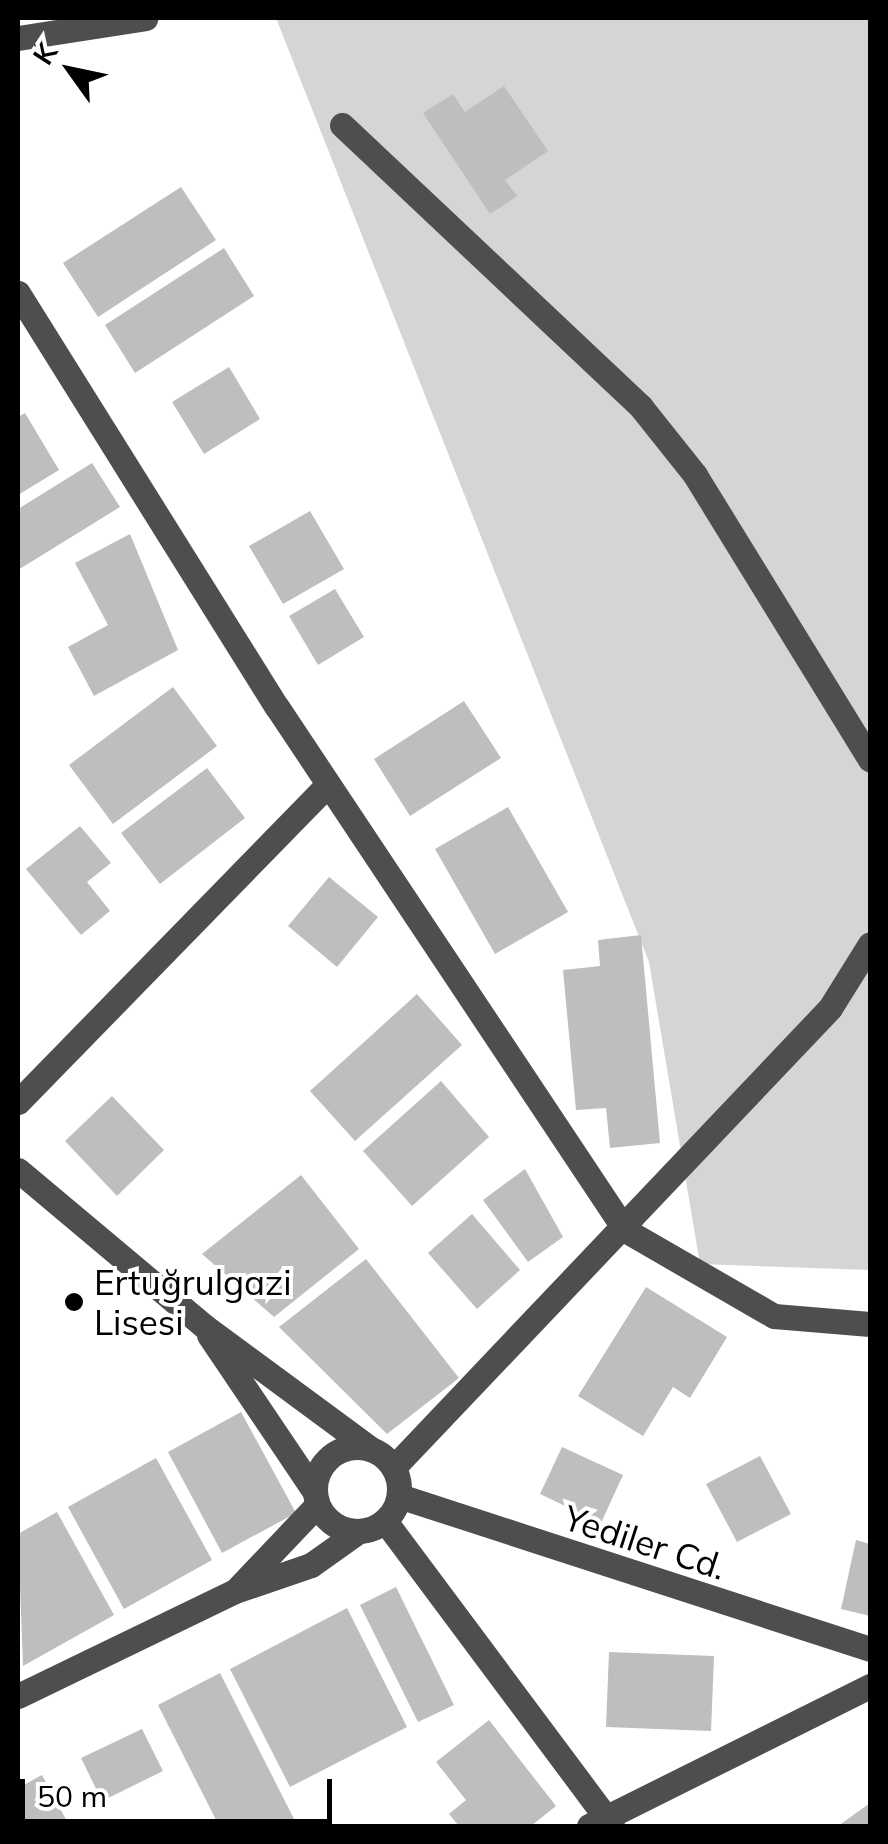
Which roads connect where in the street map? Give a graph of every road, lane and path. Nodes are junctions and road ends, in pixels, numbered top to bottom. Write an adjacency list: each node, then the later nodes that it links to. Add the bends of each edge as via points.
1 (145, 18): 2 (street)
2 (18, 38)
3 (342, 125): 5 (street, via 650,418)
4 (18, 293): 6 (street)
5 (870, 759)
6 (328, 784): 8 (street); 10 (street)
7 (870, 944): 10 (street, via 830,1008)
8 (18, 1102)
9 (18, 1170): 12 (street)
10 (626, 1230): 11 (street, via 774,1316); 14 (street)
11 (870, 1324)
12 (204, 1326): 13 (street); 16 (street)
13 (371, 1449): 14 (street); 16 (street, via 330,1456)
14 (394, 1467): 15 (street)
15 (399, 1496): 17 (street); 20 (street, Yediler Cd.)
16 (316, 1498): 18 (street, via 334,1525); 19 (street)
17 (385, 1521): 18 (street); 23 (street)
18 (360, 1532): 19 (street, via 312,1565)
19 (235, 1591): 22 (street)
20 (870, 1649)
21 (870, 1686): 23 (street)
22 (18, 1696)
23 (601, 1823)

